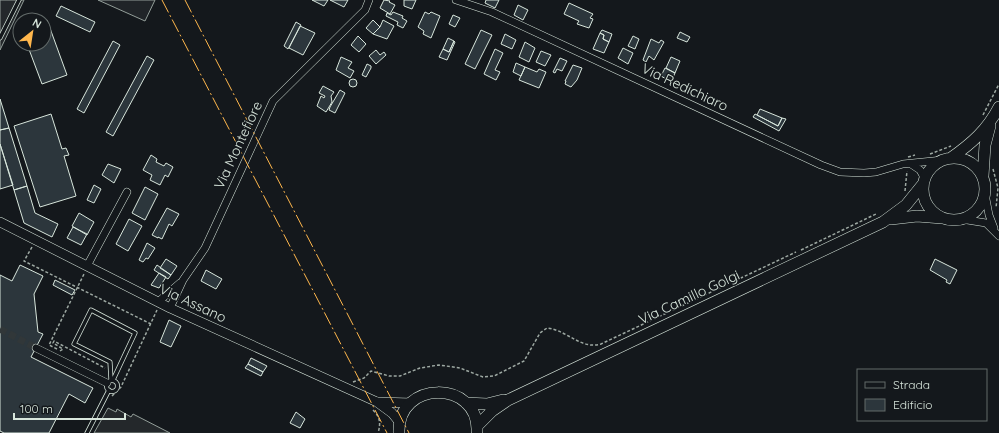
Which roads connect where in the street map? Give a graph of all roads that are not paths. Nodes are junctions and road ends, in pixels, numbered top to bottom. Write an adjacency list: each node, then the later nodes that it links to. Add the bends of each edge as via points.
1 (18, 0): 4 (lane)
2 (368, 0): 19 (street, Via Montefiore, via 365,10 273,101 205,248)
3 (456, 0): 8 (street, Via Redichiaro, via 492,12 840,172 864,173)
4 (0, 38)
5 (999, 107): 6 (main road)
6 (992, 120): 7 (main road, via 978,138); 9 (main road, via 985,145)
7 (947, 159): 8 (street, Via Redichiaro); 9 (main road, via 966,160 979,169); 10 (main road, via 929,171)
8 (907, 164): 10 (street, via 916,167)
9 (983, 176): 12 (main road)
10 (924, 182): 13 (main road, Via Camillo Golgi, via 894,216); 14 (main road, via 928,206)
11 (127, 192): 18 (street)
12 (985, 194): 15 (main road, via 977,210); 17 (street, via 989,215)
13 (881, 218): 14 (main road, Via Camillo Golgi, via 906,216); 24 (main road, Via Camillo Golgi)
14 (946, 219): 15 (main road)
15 (961, 219): 17 (street, via 980,221)
16 (0, 222): 18 (main road, Via Assano)
17 (997, 233)
18 (87, 266): 20 (main road, Via Assano)
19 (183, 280): 20 (street, Via Montefiore); 21 (street, Via Montefiore)
20 (158, 302): 21 (main road, Via Assano)
21 (170, 308): 27 (main road, Via Assano, via 349,389)
22 (36, 348): 23 (street)
23 (110, 383): 23 (lane, via 135,333 91,310 74,344 110,362); 30 (lane)
24 (508, 400): 26 (main road, Via Camillo Golgi, via 487,404); 29 (main road, Via Camillo Golgi, via 492,411)
25 (411, 403): 26 (main road, via 418,397 434,392 451,394); 27 (main road, Via Assano); 28 (main road, via 404,412)
26 (466, 403): 29 (main road, via 474,414)
27 (375, 405): 28 (main road, Via Assano, via 392,413)
28 (400, 428)
29 (477, 430)
30 (87, 433)

